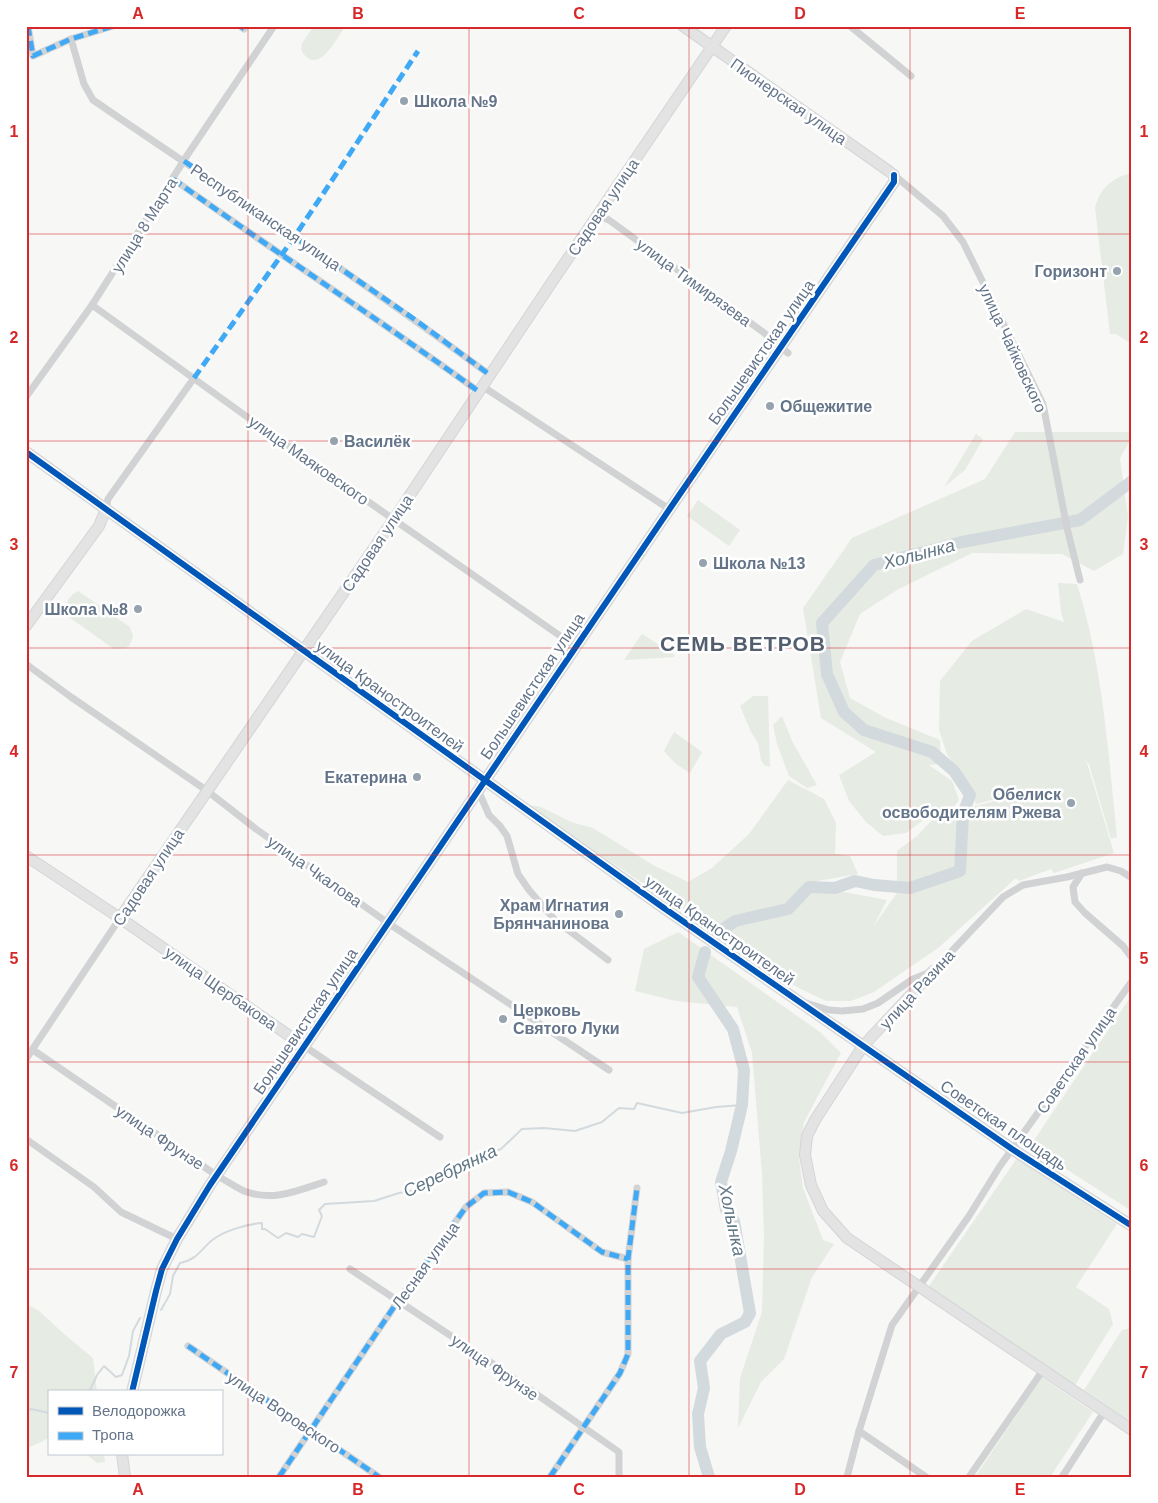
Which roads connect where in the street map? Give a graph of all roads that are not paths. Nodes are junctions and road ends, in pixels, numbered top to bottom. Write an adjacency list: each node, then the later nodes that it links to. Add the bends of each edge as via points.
1 (28, 26): 8 (street, via 32,56)
2 (113, 26): 7 (street)
3 (274, 26): 11 (street, улица 8 Марта)
4 (683, 26): 9 (street, Пионерская улица)
5 (726, 26): 9 (street, Садовая улица)
6 (850, 26): 10 (street)
7 (102, 27): 8 (street)
8 (71, 39): 11 (street, Республиканская улица, via 84,84 93,100)
9 (712, 46): 12 (street, Пионерская улица); 14 (street, Садовая улица)
10 (911, 76)
11 (184, 161): 13 (street, улица 8 Марта); 17 (street, Республиканская улица)
12 (894, 175): 16 (street, Большевистская улица, via 894,182); 25 (street, улица Чайковского, via 943,216 963,242 1043,404)
13 (173, 179): 15 (street, улица 8 Марта); 19 (street, Республиканская улица)
14 (598, 215): 16 (street, улица Тимирязева, via 610,220); 17 (street, Садовая улица)
15 (92, 305): 18 (street, улица Маяковского); 20 (street, улица 8 Марта)
16 (784, 350): 23 (street, Большевистская улица)
17 (490, 375): 19 (street, Садовая улица)
18 (194, 378): 22 (street, via 108,499); 24 (street, улица Маяковского)
19 (480, 389): 23 (street, Республиканская улица); 24 (street, Садовая улица)
20 (26, 397)
21 (26, 452): 22 (street, улица Краностроителей)
22 (106, 509): 26 (street, via 99,526); 28 (street, улица Краностроителей)
23 (669, 509): 27 (street, Большевистская улица)
24 (394, 519): 27 (street, улица Маяковского); 28 (street, Садовая улица)
25 (1080, 580)
26 (26, 626)
27 (576, 647): 30 (street, Большевистская улица)
28 (304, 650): 30 (street, улица Краностроителей); 31 (street, Садовая улица)
29 (26, 664): 31 (street, улица Чкалова)
30 (485, 780): 32 (street, Большевистская улица); 42 (street, улица Краностроителей)
31 (206, 790): 36 (street, Садовая улица); 37 (street, улица Чкалова)
32 (478, 790): 37 (street, Большевистская улица); 39 (street, via 489,815 507,836 518,874 529,890 555,920)
33 (26, 856): 36 (street, улица Щербакова)
34 (1082, 873): 35 (street, улица Разина, via 1107,867); 38 (street, via 1073,887 1075,902); 40 (street, улица Разина, via 1023,885 1003,897)
35 (1132, 878)
36 (120, 918): 43 (street, улица Щербакова); 45 (street, Садовая улица)
37 (388, 922): 43 (street, Большевистская улица); 47 (street, улица Чкалова)
38 (1132, 958)
39 (608, 960)
40 (933, 971): 42 (street, via 913,979 888,998 850,1011 810,1005); 44 (street, улица Разина)
41 (1132, 981): 50 (street, Советская улица)
42 (786, 993): 44 (street, улица Краностроителей)
43 (304, 1046): 48 (street, улица Щербакова); 51 (street, Большевистская улица)
44 (863, 1046): 50 (street, Советская площадь); 58 (street, улица Разина, via 815,1120 808,1136 807,1170 822,1211 847,1238)
45 (33, 1050): 46 (street, Садовая улица); 51 (street, улица Фрунзе)
46 (26, 1059)
47 (609, 1070)
48 (440, 1137)
49 (26, 1139): 55 (street, via 94,1187 121,1212)
50 (1012, 1149): 54 (street, Советская площадь); 58 (street, Советская улица)
51 (216, 1175): 52 (street, улица Фрунзе, via 262,1196 284,1195); 55 (street, Большевистская улица)
52 (324, 1182)
53 (637, 1188): 56 (street)
54 (1132, 1226)
55 (177, 1239): 62 (street, Большевистская улица, via 162,1269)
56 (628, 1259): 59 (street, Лесная улица, via 602,1252 532,1202 508,1192 484,1192 466,1207); 64 (street, via 628,1354 620,1373)
57 (350, 1269): 59 (street, улица Фрунзе)
58 (920, 1288): 61 (street); 67 (street, Советская улица, via 892,1325)
59 (398, 1301): 64 (street, улица Фрунзе); 65 (street, Лесная улица)
60 (188, 1346): 65 (street, улица Воровского)
61 (1043, 1370): 63 (street); 76 (street)
62 (132, 1390)
63 (1104, 1412): 66 (street); 77 (street)
64 (584, 1429): 72 (street); 73 (street, улица Фрунзе, via 619,1452)
65 (311, 1430): 70 (street, Лесная улица); 71 (street, улица Воровского)
66 (1132, 1430)
67 (859, 1431): 74 (street, Советская улица); 75 (street)
68 (122, 1456): 69 (street)
69 (125, 1477)
70 (279, 1477)
71 (379, 1477)
72 (550, 1477)
73 (619, 1477)
74 (847, 1477)
75 (926, 1477)
76 (969, 1477)
77 (1062, 1477)

